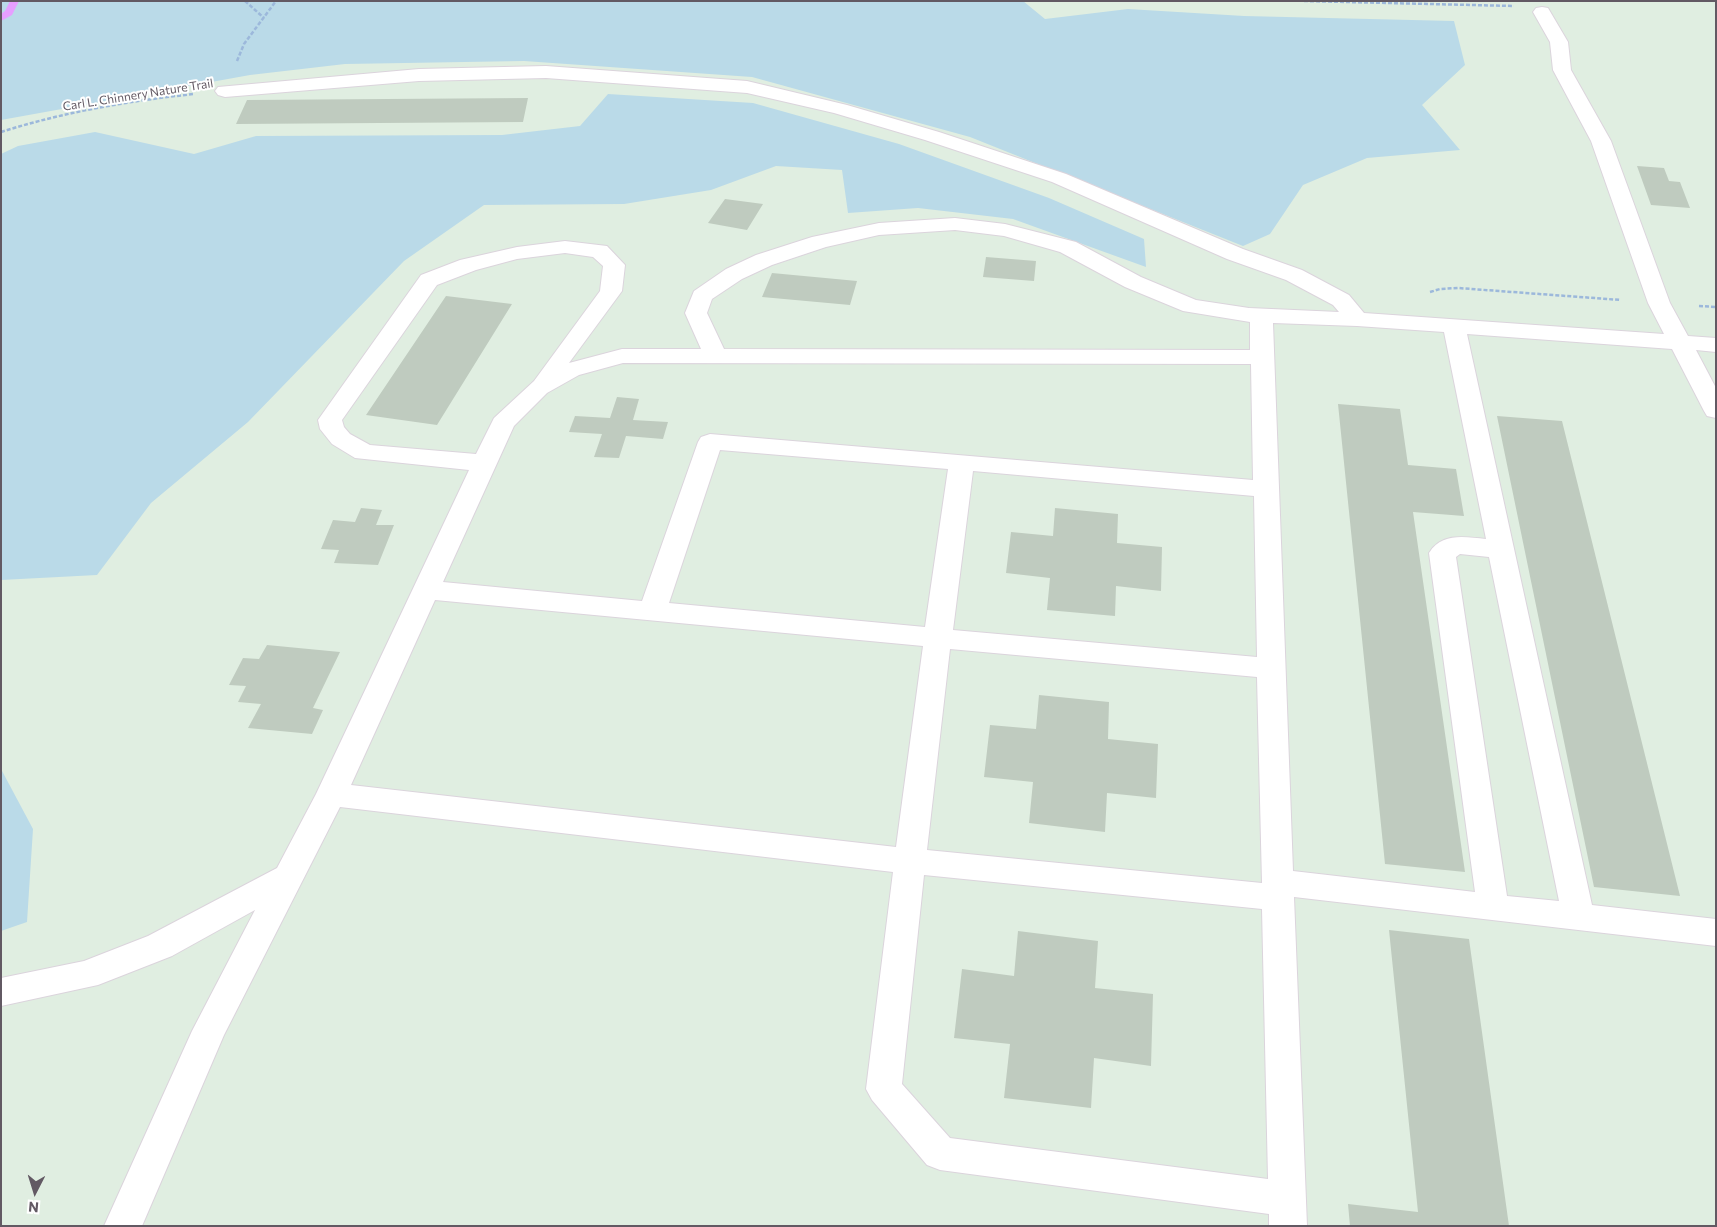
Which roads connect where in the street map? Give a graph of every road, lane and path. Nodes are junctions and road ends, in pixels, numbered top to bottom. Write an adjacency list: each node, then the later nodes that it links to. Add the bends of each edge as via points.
1 (245, 1): 5 (path)
2 (276, 1): 5 (path, Carl L. Chinnery Nature Trail)
3 (1304, 1): 4 (path, via 1538,6)
4 (1542, 12): 8 (lane, via 1559,42 1562,70 1601,141)
5 (264, 18): 6 (path, Carl L. Chinnery Nature Trail, via 244,44)
6 (225, 91): 7 (path, Carl L. Chinnery Nature Trail, via 84,111 36,120); 11 (lane, via 418,76 546,72 747,87 840,109 1059,178 1235,254 1294,275 1341,300)
7 (1, 132)
8 (1659, 303): 9 (path); 12 (path, via 1440,289 1402,301 1396,308); 14 (lane)
9 (1716, 307)
10 (1261, 315): 11 (lane); 16 (lane, via 1191,306 1133,282 1068,247 1005,230 954,224 879,229 820,242 764,260 734,274 702,296 696,314); 17 (lane)
11 (1357, 319): 12 (lane)
12 (1397, 322): 13 (lane)
13 (1454, 326): 14 (lane); 23 (lane)
14 (1679, 342): 15 (lane); 19 (lane)
15 (1716, 344)
16 (716, 356): 17 (lane); 18 (lane, via 622,356 571,370)
17 (1262, 356): 22 (lane)
18 (540, 388): 21 (lane, via 503,423); 21 (lane, via 611,291 614,265 599,251 565,247 517,253 468,265 429,280 330,420 332,429 341,439 364,452)
19 (1716, 411)
20 (962, 462): 22 (lane); 25 (lane, via 710,442); 26 (lane)
21 (483, 464): 24 (lane)
22 (1266, 489): 27 (lane)
23 (1501, 549): 32 (lane, via 1454,545 1442,553); 33 (lane)
24 (426, 590): 25 (lane); 28 (lane)
25 (652, 612): 26 (lane)
26 (937, 638): 27 (lane); 29 (lane)
27 (1271, 668): 31 (lane)
28 (331, 794): 29 (lane); 30 (lane)
29 (909, 861): 31 (lane); 36 (lane, via 884,1089 940,1153)
30 (288, 877): 35 (lane, via 151,950 86,975); 37 (lane, via 209,1030)
31 (1278, 890): 32 (lane); 36 (lane)
32 (1493, 908): 33 (lane)
33 (1578, 917): 34 (lane)
34 (1716, 933)
35 (1, 992)
36 (1288, 1212)
37 (123, 1226)

